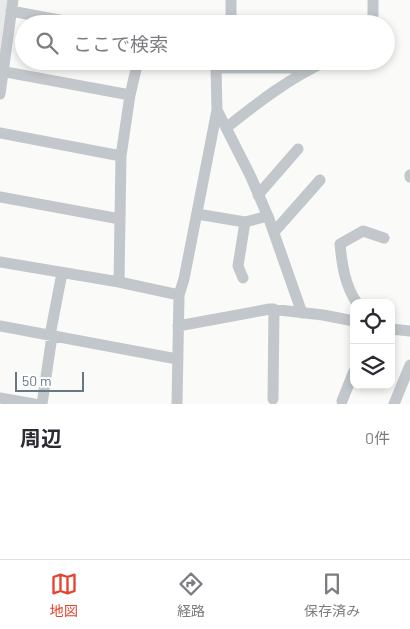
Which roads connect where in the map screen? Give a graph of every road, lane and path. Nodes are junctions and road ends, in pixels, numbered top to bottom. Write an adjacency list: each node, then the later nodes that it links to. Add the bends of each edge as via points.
1 (231, 0): 5 (street)
2 (373, 0): 6 (street)
3 (12, 6): 4 (street); 10 (street)
4 (46, 15)
5 (231, 15)
6 (373, 15)
7 (136, 70): 12 (street)
8 (217, 70): 13 (street)
9 (305, 70): 14 (street)
10 (2, 71): 11 (street); 12 (street)
11 (0, 94)
12 (130, 95): 17 (street)
13 (217, 110): 14 (street); 21 (street)
14 (226, 128): 19 (street)
15 (0, 133): 17 (street)
16 (298, 149): 19 (street)
17 (121, 156): 23 (street)
18 (320, 180): 25 (street)
19 (258, 195): 22 (street)
20 (0, 197): 23 (street)
21 (197, 214): 24 (street); 31 (street)
22 (268, 216): 24 (street); 25 (street)
23 (120, 219): 30 (street)
24 (245, 222): 29 (street, via 238,266)
25 (274, 232): 34 (street)
26 (384, 238): 32 (street, via 363,231 340,244 342,264)
27 (0, 262): 28 (street)
28 (62, 273): 30 (street); 40 (street)
29 (243, 278)
30 (119, 282): 31 (street)
31 (178, 295): 37 (street)
32 (354, 299)
33 (274, 310): 34 (street); 37 (street); 45 (street)
34 (302, 312): 35 (street)
35 (350, 320)
36 (0, 326): 40 (street)
37 (178, 326): 41 (street)
38 (395, 329): 39 (street)
39 (410, 331)
40 (52, 336): 41 (street); 48 (street)
41 (177, 360): 49 (street)
42 (410, 365): 50 (street)
43 (350, 381): 46 (street)
44 (0, 398): 47 (street)
45 (273, 399)
46 (342, 402)
47 (34, 404)
48 (42, 404)
49 (177, 404)
50 (394, 404)

